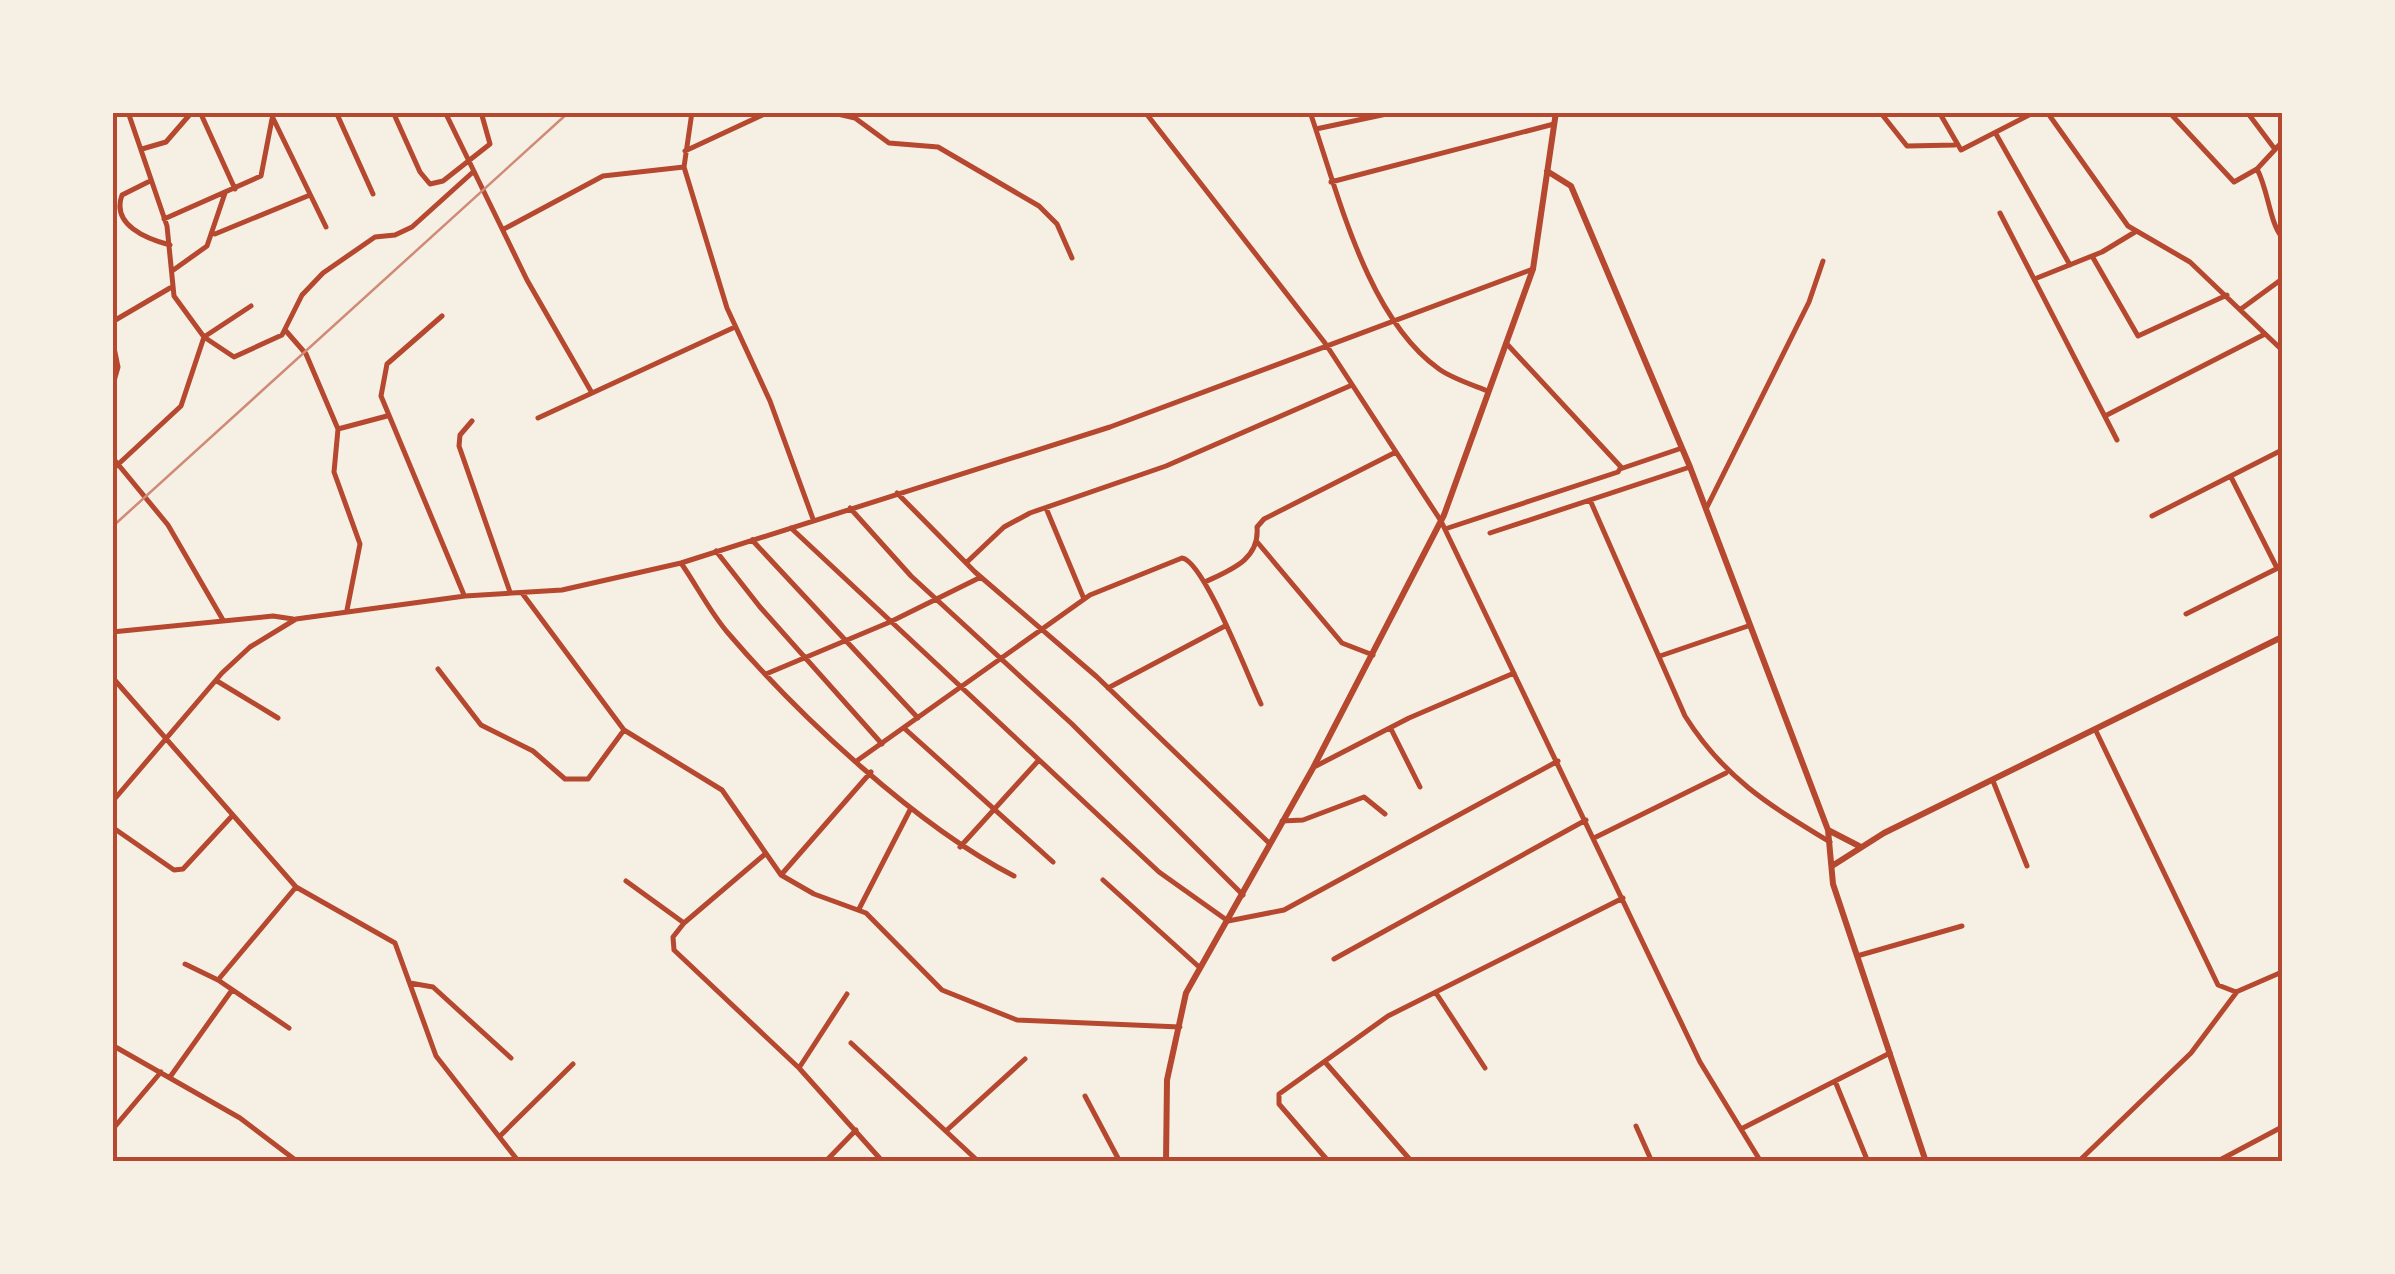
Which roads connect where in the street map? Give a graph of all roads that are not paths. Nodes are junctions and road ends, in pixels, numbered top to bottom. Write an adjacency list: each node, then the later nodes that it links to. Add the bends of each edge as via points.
1 (128, 112): 31 (street)
2 (192, 112): 31 (street, via 166,142)
3 (200, 112): 40 (street)
4 (336, 112): 42 (street)
5 (394, 112): 33 (street, via 425,182 443,180)
6 (445, 112): 33 (street)
7 (481, 112): 33 (street, via 492,139)
8 (692, 112): 32 (street)
9 (770, 112): 32 (street)
10 (829, 112): 22 (street)
11 (1145, 112): 24 (street)
12 (1155, 112): 24 (street)
13 (1310, 112): 26 (street)
14 (1396, 112): 26 (street)
15 (1556, 112): 25 (street)
16 (1880, 112): 29 (street, via 1907,146)
17 (1939, 112): 29 (street)
18 (2047, 112): 48 (street)
19 (2169, 112): 35 (street, via 2226,177 2234,182)
20 (2247, 112): 30 (street)
21 (2032, 113): 27 (street)
22 (854, 115): 53 (street, via 881,140 938,148 1039,206 1057,224)
23 (271, 116): 40 (street, via 264,172); 43 (street)
24 (1156, 124): 72 (street)
25 (1554, 124): 36 (street); 39 (street)
26 (1316, 129): 39 (street)
27 (1996, 134): 29 (street, via 1967,150); 55 (street)
28 (2282, 142): 30 (street)
29 (1954, 145)
30 (2274, 148): 35 (street)
31 (142, 149): 38 (street)
32 (686, 151): 34 (street)
33 (469, 163): 37 (street)
34 (684, 167): 47 (street, via 602,176); 67 (street)
35 (2257, 169): 50 (street)
36 (1547, 171): 56 (street); 85 (street, via 1572,186)
37 (474, 172): 47 (street); 68 (street, via 412,227 375,237 323,272 302,294)
38 (148, 182): 45 (street); 51 (street, via 129,190 119,204 141,237)
39 (1331, 182): 65 (street)
40 (235, 189): 41 (street)
41 (226, 193): 45 (street); 49 (street)
42 (373, 194)
43 (310, 195): 46 (street); 49 (street)
44 (2000, 213): 58 (street)
45 (164, 219): 51 (street)
46 (326, 227)
47 (504, 229): 78 (street)
48 (2136, 232): 52 (street); 61 (street, via 2190,262)
49 (214, 234): 57 (street, via 194,260)
50 (2282, 238)
51 (170, 245): 57 (street)
52 (2092, 256): 55 (street); 61 (street, via 2138,336)
53 (1072, 258)
54 (1822, 262): 97 (street, via 1810,302)
55 (2070, 265): 58 (street)
56 (1532, 268): 65 (street); 73 (street)
57 (172, 271): 60 (street)
58 (2038, 278): 80 (street)
59 (2282, 279): 63 (street)
60 (172, 287): 66 (street); 70 (street)
61 (2227, 295): 63 (street)
62 (252, 306): 70 (street)
63 (2241, 309): 69 (street)
64 (442, 316): 79 (street, via 387,364 381,396)
65 (1390, 320): 72 (street); 77 (street, via 1441,371)
66 (112, 322)
67 (736, 327): 78 (street); 99 (street)
68 (286, 331): 70 (street, via 234,358); 83 (street, via 306,354)
69 (2266, 334): 74 (street); 80 (street)
70 (204, 337): 90 (street, via 182,406)
71 (112, 338): 76 (street, via 118,367)
72 (1326, 343): 75 (street); 93 (street, via 1110,427)
73 (1506, 343): 77 (street); 91 (street)
74 (2282, 350)
75 (1352, 385): 87 (street); 96 (street, via 1166,466)
76 (112, 388)
77 (1488, 392): 100 (street)
78 (592, 393): 81 (street)
79 (387, 416): 83 (street); 113 (street)
80 (2105, 416): 84 (street)
81 (538, 418)
82 (472, 421): 111 (street, via 459,446)
83 (338, 429): 116 (street, via 334,472 360,544)
84 (2117, 440)
85 (1682, 448): 89 (street); 91 (street)
86 (2282, 450): 92 (street)
87 (1396, 452): 100 (street); 104 (street, via 1264,520 1257,527)
88 (112, 457): 90 (street)
89 (1690, 467): 94 (street); 97 (street)
90 (116, 468): 119 (street, via 168,525)
91 (1620, 469): 100 (street)
92 (2231, 477): 98 (street); 108 (street)
93 (897, 493): 95 (street); 107 (street)
94 (1590, 500): 102 (street); 128 (street)
95 (850, 508): 99 (street); 114 (street)
96 (1046, 508): 107 (street, via 1004,527); 115 (street)
97 (1706, 509): 122 (street)
98 (2152, 516)
99 (813, 519): 101 (street)
100 (1443, 525): 127 (street); 132 (street)
101 (790, 527): 103 (street); 120 (street)
102 (1490, 533)
103 (752, 540): 105 (street); 126 (street)
104 (1258, 543): 110 (street, via 1238,566); 127 (street, via 1342,642)
105 (716, 551): 106 (street); 129 (street)
106 (682, 563): 112 (street, via 594,585); 133 (street, via 726,631)
107 (966, 563): 109 (street)
108 (2280, 567): 117 (street)
109 (981, 577): 114 (street); 123 (street)
110 (1205, 582): 115 (street, via 1182,558); 121 (street)
111 (510, 592): 112 (street); 113 (street)
112 (521, 592): 143 (street)
113 (465, 596): 116 (street)
114 (935, 598): 120 (street); 130 (street)
115 (1084, 598): 123 (street)
116 (348, 610): 118 (street)
117 (2186, 614)
118 (296, 619): 119 (street); 135 (street, via 250,647)
119 (223, 620): 124 (street)
120 (890, 622): 126 (street); 136 (street)
121 (1225, 626): 137 (street); 138 (street)
122 (1748, 626): 128 (street); 163 (street)
123 (1039, 628): 130 (street); 137 (street)
124 (112, 632)
125 (2282, 637): 144 (street)
126 (844, 642): 129 (street); 140 (street)
127 (1373, 654): 150 (street)
128 (1660, 656): 152 (street, via 1685,716)
129 (806, 658): 133 (street); 146 (street)
130 (999, 658): 136 (street); 178 (street)
131 (438, 669): 143 (street, via 481,724 533,751 565,779 588,779)
132 (1514, 673): 142 (street); 149 (street)
133 (766, 674): 147 (street)
134 (112, 676): 145 (street)
135 (217, 681): 139 (street); 145 (street)
136 (957, 687): 140 (street); 148 (street)
137 (1108, 688): 166 (street)
138 (1261, 704)
139 (278, 718)
140 (918, 718): 141 (street)
141 (904, 728): 146 (street); 157 (street)
142 (1391, 729): 150 (street); 154 (street)
143 (624, 730): 169 (street, via 722,790)
144 (2096, 730): 153 (street); 192 (street, via 2218,986)
145 (170, 740): 155 (street); 159 (street)
146 (882, 744): 147 (street)
147 (858, 760): 151 (street)
148 (1038, 761): 157 (street); 181 (street, via 1159,872)
149 (1558, 761): 160 (street); 181 (street, via 1284,910)
150 (1313, 768): 161 (street)
151 (871, 772): 156 (street); 173 (street)
152 (1727, 773): 164 (street); 165 (street)
153 (1994, 781): 168 (street); 172 (street)
154 (1420, 787)
155 (112, 802)
156 (911, 808): 167 (street); 180 (street)
157 (993, 808): 167 (street); 170 (street)
158 (1385, 814): 161 (street, via 1364,797)
159 (232, 816): 162 (street, via 174,870); 177 (street)
160 (1586, 820): 164 (street); 185 (street)
161 (1282, 821): 166 (street)
162 (112, 827)
163 (1828, 830): 165 (street); 168 (street)
164 (1594, 838): 179 (street)
165 (1830, 842): 171 (street)
166 (1269, 844): 178 (street)
167 (960, 846): 174 (street)
168 (1860, 846): 171 (street)
169 (764, 855): 173 (street); 182 (street)
170 (1053, 862)
171 (1832, 866): 184 (street)
172 (2027, 866)
173 (781, 874): 180 (street)
174 (1014, 876)
175 (1103, 880): 187 (street)
176 (626, 882): 182 (street)
177 (296, 886): 189 (street); 190 (street, via 386,935)
178 (1243, 895): 181 (street)
179 (1622, 898): 193 (street); 212 (street, via 1700,1062)
180 (858, 910): 195 (street, via 942,990 1017,1020)
181 (1228, 920): 187 (street)
182 (684, 924): 204 (street, via 673,936 674,950)
183 (1962, 926): 184 (street)
184 (1857, 956): 199 (street)
185 (1334, 959)
186 (184, 964): 189 (street)
187 (1198, 966): 195 (street)
188 (2282, 972): 192 (street)
189 (218, 980): 191 (street)
190 (410, 984): 200 (street, via 433,987); 216 (street, via 436,1056)
191 (232, 990): 196 (street); 207 (street)
192 (2236, 992): 230 (street, via 2191,1053)
193 (1436, 993): 202 (street, via 1388,1016); 205 (street)
194 (848, 994): 204 (street)
195 (1180, 1027): 223 (street, via 1167,1080)
196 (289, 1028)
197 (851, 1043): 215 (street)
198 (114, 1049): 206 (street)
199 (1892, 1052): 208 (street); 229 (street)
200 (510, 1058)
201 (1025, 1059): 215 (street)
202 (1325, 1062): 224 (street, via 1277,1098); 225 (street)
203 (573, 1064): 216 (street)
204 (799, 1068): 214 (street)
205 (1485, 1068)
206 (161, 1072): 207 (street); 213 (street)
207 (170, 1078): 217 (street)
208 (1835, 1081): 212 (street); 228 (street)
209 (1085, 1096): 222 (street)
210 (1636, 1126): 226 (street)
211 (2282, 1127): 231 (street)
212 (1741, 1129): 227 (street)
213 (112, 1130)
214 (856, 1130): 219 (street); 220 (street)
215 (947, 1130): 221 (street)
216 (500, 1136): 218 (street)
217 (298, 1162)
218 (519, 1162)
219 (825, 1162)
220 (883, 1162)
221 (979, 1162)
222 (1120, 1162)
223 (1166, 1162)
224 (1328, 1162)
225 (1412, 1162)
226 (1652, 1162)
227 (1761, 1162)
228 (1868, 1162)
229 (1926, 1162)
230 (2078, 1162)
231 (2216, 1162)

